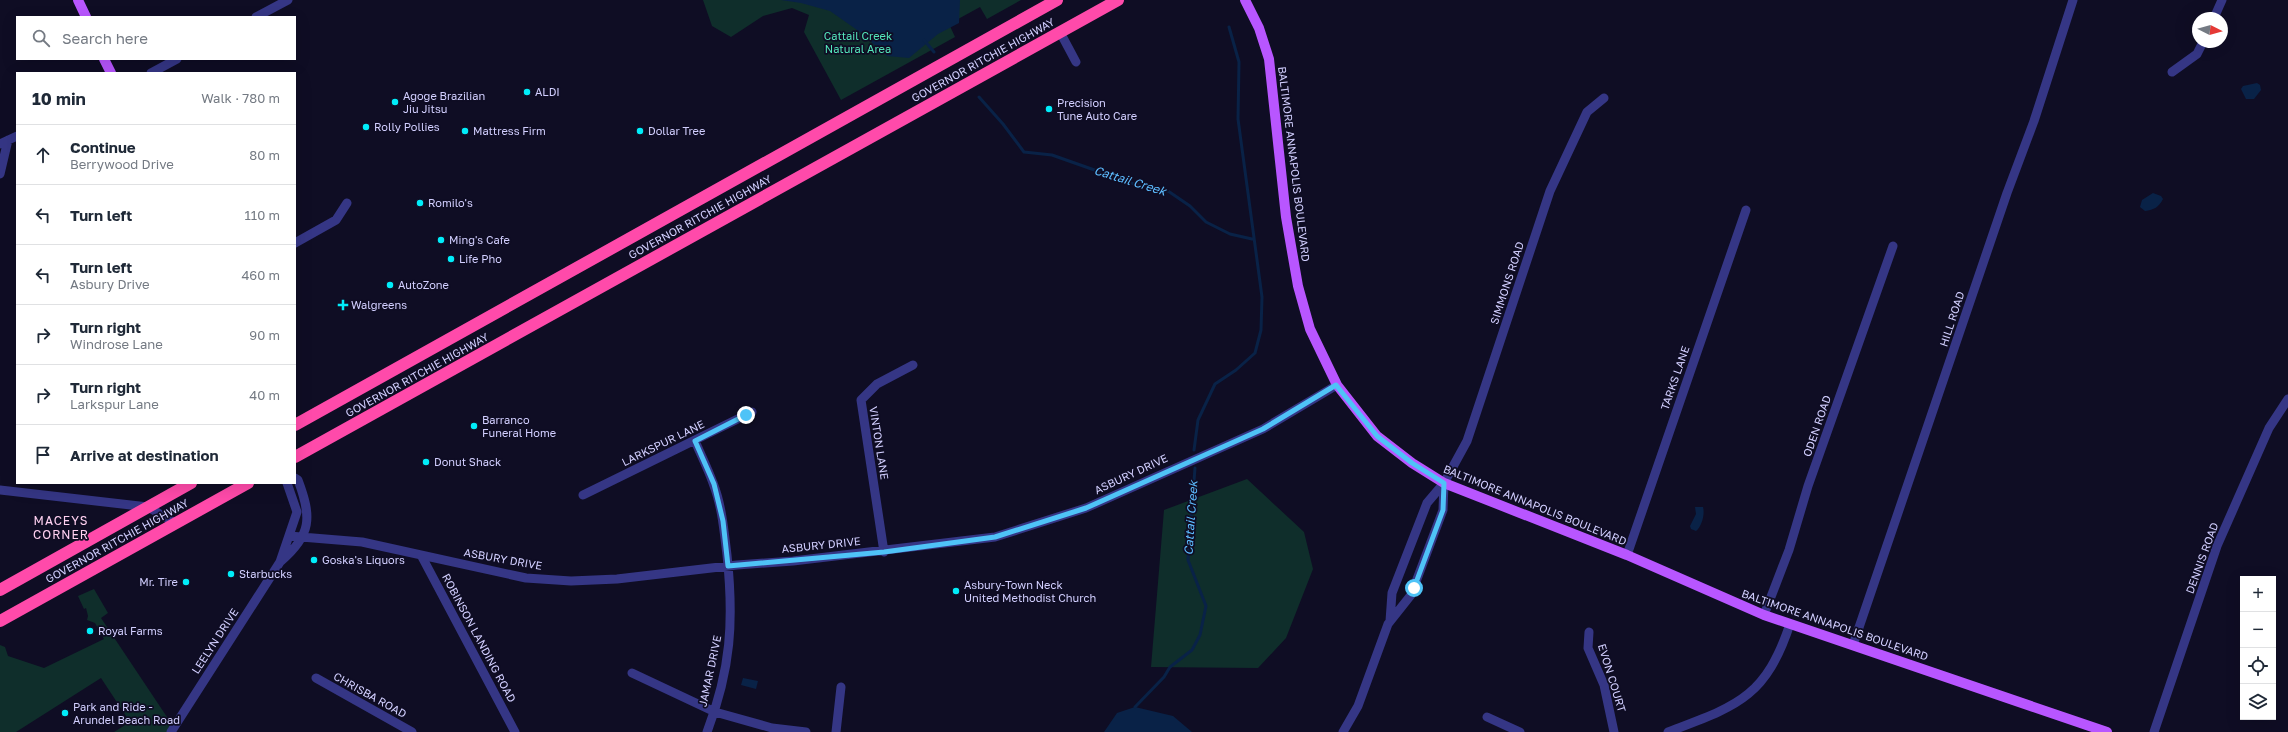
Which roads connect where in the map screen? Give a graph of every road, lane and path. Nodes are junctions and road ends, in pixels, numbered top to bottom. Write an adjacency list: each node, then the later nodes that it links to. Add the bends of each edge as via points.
1 (78, 0): 9 (main road)
2 (288, 0): 10 (street)
3 (1057, 0): 31 (highway, GOVERNOR RITCHIE HIGHWAY)
4 (1118, 0): 11 (highway, GOVERNOR RITCHIE HIGHWAY)
5 (1245, 0): 28 (main road, BALTIMORE ANNAPOLIS BOULEVARD, via 1259,28 1269,59 1286,217 1298,286 1310,329)
6 (2073, 0): 56 (street, HILL ROAD, via 2034,121 2007,192)
7 (2222, 0): 8 (street)
8 (2217, 12)
9 (86, 16)
10 (258, 16)
11 (1060, 32): 15 (street); 33 (highway, GOVERNOR RITCHIE HIGHWAY)
12 (2200, 48): 18 (street, via 2197,54)
13 (104, 60): 16 (main road)
14 (175, 60): 17 (street)
15 (1076, 62)
16 (110, 72)
17 (153, 72)
18 (2172, 72)
19 (1604, 98): 35 (street, SIMMONS ROAD, via 1587,112 1550,192 1467,441)
20 (16, 136): 21 (street)
21 (4, 142): 22 (street)
22 (0, 174)
23 (347, 202): 25 (street, via 336,220)
24 (1746, 210): 47 (street, TARKS LANE)
25 (296, 242)
26 (1893, 246): 51 (street, ODEN ROAD, via 1811,479 1789,550)
27 (913, 365): 45 (street, VINTON LANE, via 877,384 861,400)
28 (1336, 385): 35 (main road, BALTIMORE ANNAPOLIS BOULEVARD, via 1377,436 1412,463); 45 (street, ASBURY DRIVE, via 1263,429 1086,508 995,537)
29 (2288, 399): 73 (street, DENNIS ROAD, via 2270,428 2216,549)
30 (752, 412): 32 (street, LARKSPUR LANE)
31 (296, 423)
32 (695, 441): 40 (street, LARKSPUR LANE); 49 (street, JAMAR DRIVE, via 714,484 723,521)
33 (296, 456)
34 (296, 479): 44 (street, via 308,513)
35 (1444, 483): 47 (main road, BALTIMORE ANNAPOLIS BOULEVARD); 53 (street, via 1427,503 1392,593); 53 (street, via 1443,510 1411,595)
36 (189, 484): 41 (highway, GOVERNOR RITCHIE HIGHWAY)
37 (246, 484): 42 (highway, GOVERNOR RITCHIE HIGHWAY)
38 (287, 484): 43 (street, LEELYN DRIVE, via 297,512)
39 (0, 490): 41 (street)
40 (583, 495)
41 (148, 507): 42 (street); 50 (highway, GOVERNOR RITCHIE HIGHWAY)
42 (175, 523): 52 (highway, GOVERNOR RITCHIE HIGHWAY)
43 (290, 536): 44 (street, ASBURY DRIVE); 48 (street, LEELYN DRIVE)
44 (304, 536): 46 (street, ASBURY DRIVE, via 362,542); 48 (street, LEELYN DRIVE)
45 (884, 552): 49 (street, ASBURY DRIVE)
46 (421, 555): 49 (street, ASBURY DRIVE, via 526,578 571,581 617,579); 64 (street, ROBINSON LANDING ROAD)
47 (1627, 555): 51 (main road, BALTIMORE ANNAPOLIS BOULEVARD)
48 (280, 562): 62 (street, LEELYN DRIVE)
49 (728, 566): 60 (street, JAMAR DRIVE, via 731,634)
50 (0, 590)
51 (1764, 615): 54 (main road, BALTIMORE ANNAPOLIS BOULEVARD)
52 (0, 621)
53 (1390, 621): 68 (street, via 1358,706)
54 (1790, 624): 56 (main road, BALTIMORE ANNAPOLIS BOULEVARD); 71 (street, via 1775,663 1750,694 1717,714)
55 (1589, 632): 70 (street, EVON COURT, via 1588,648 1604,685)
56 (1853, 645): 72 (main road, BALTIMORE ANNAPOLIS BOULEVARD)
57 (632, 673): 60 (street)
58 (316, 678): 63 (street, CHRISBA ROAD)
59 (841, 686): 67 (street)
60 (715, 712): 65 (street, JAMAR DRIVE); 66 (street, via 772,728)
61 (1487, 717): 69 (street)
62 (171, 732)
63 (412, 732)
64 (515, 732)
65 (707, 732)
66 (806, 732)
67 (836, 732)
68 (1343, 732)
69 (1520, 732)
70 (1614, 732)
71 (1668, 732)
72 (2107, 732)
73 (2154, 732)

